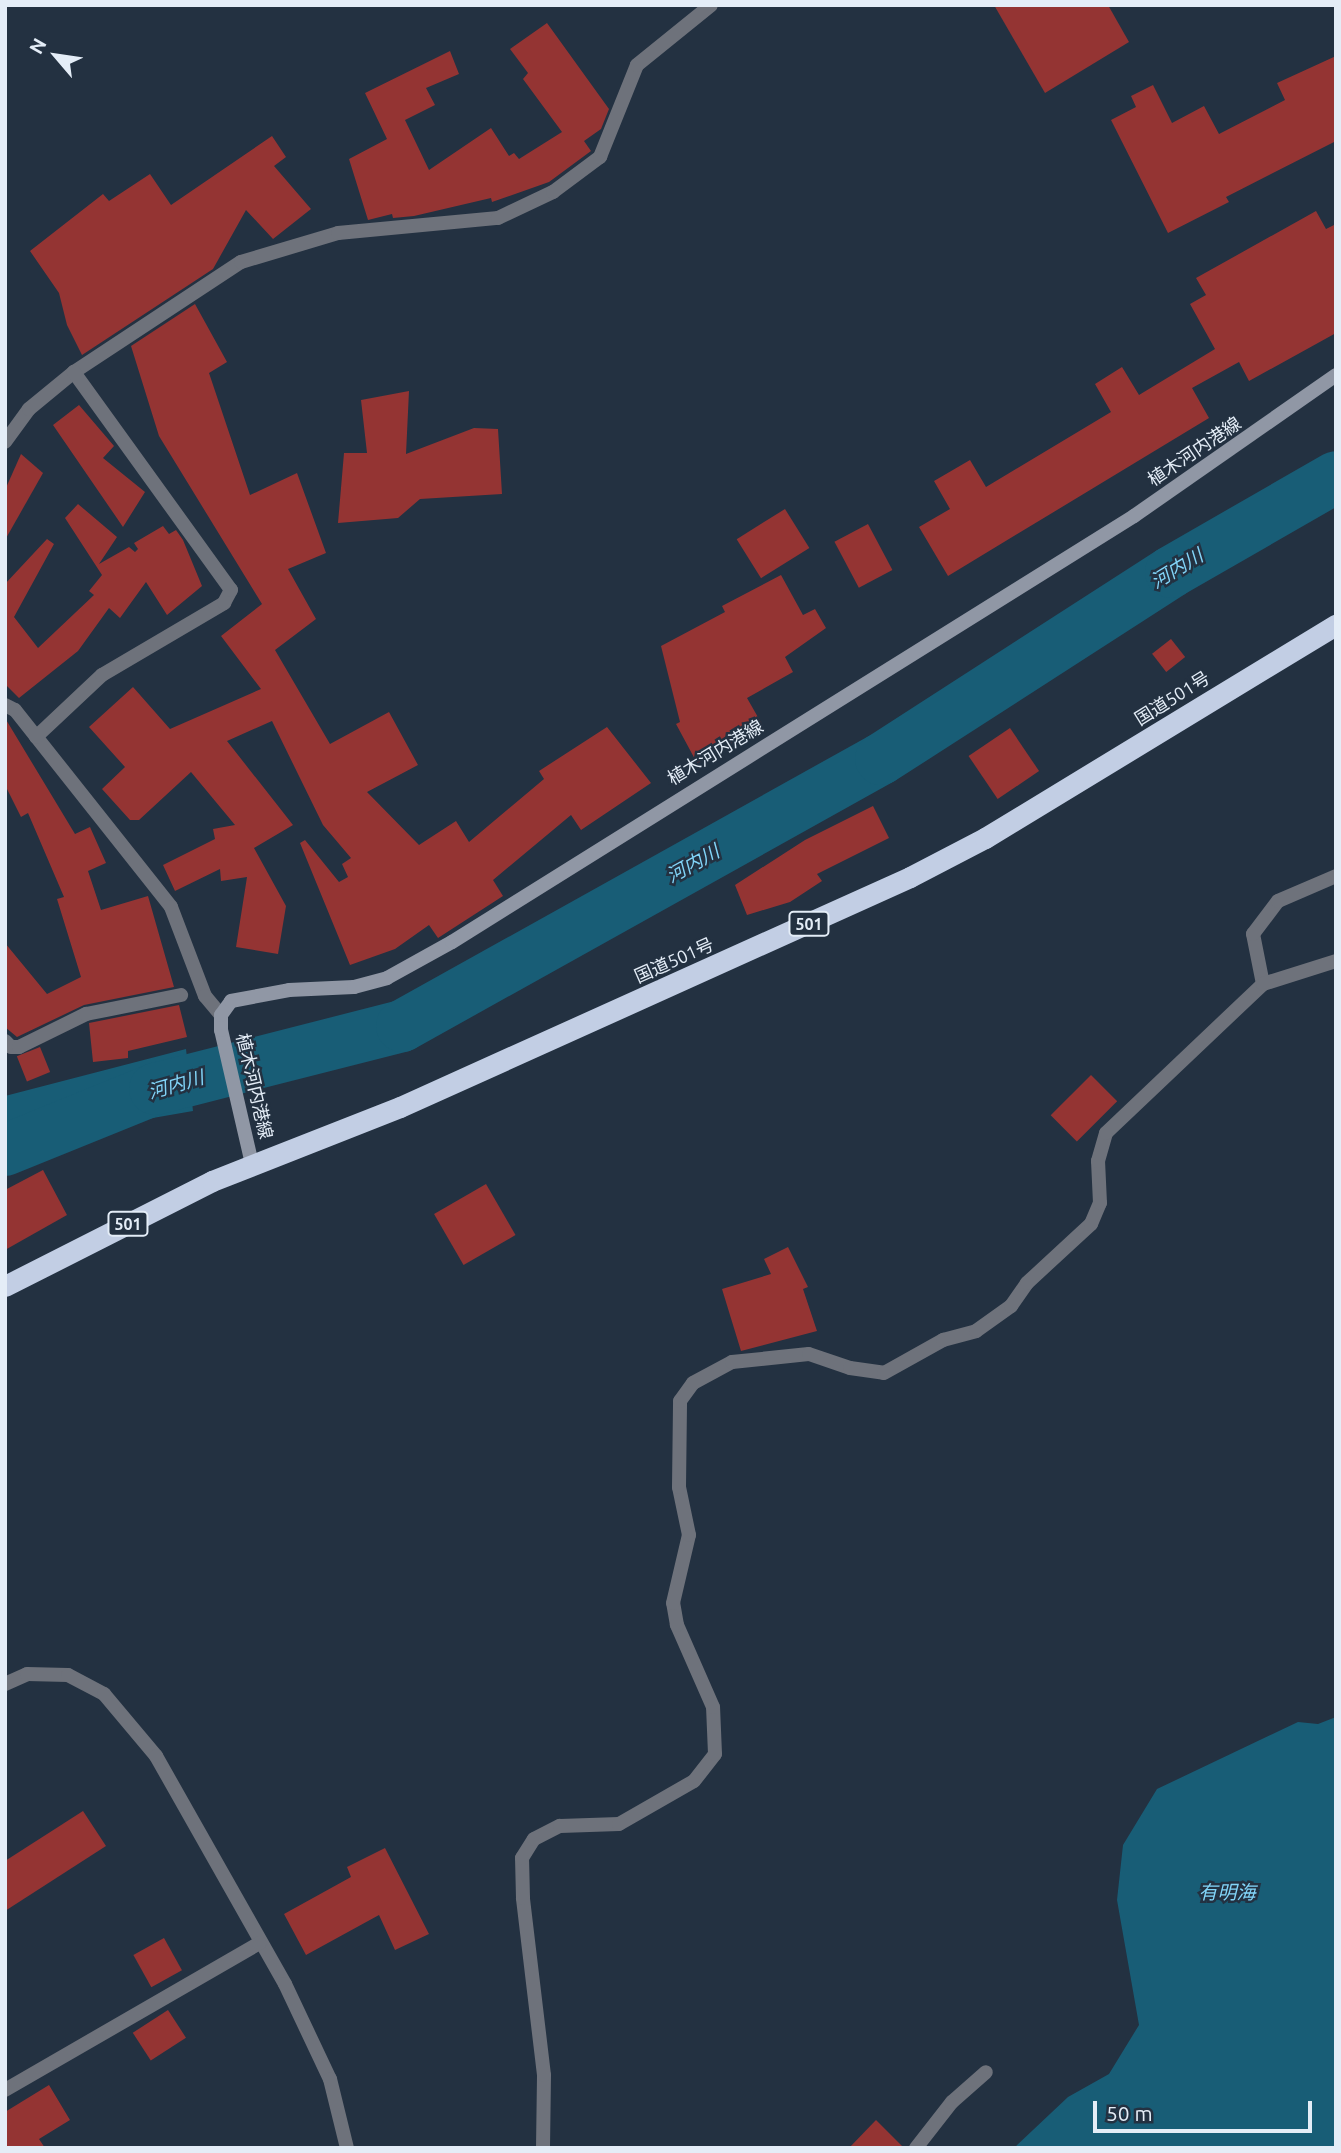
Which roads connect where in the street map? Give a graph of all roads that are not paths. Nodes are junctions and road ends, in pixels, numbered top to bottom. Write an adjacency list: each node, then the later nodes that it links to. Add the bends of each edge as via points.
1 (711, 5): 2 (street, via 637,65 600,158 553,192 498,218 338,233 241,262)
2 (74, 372): 4 (street, via 29,409); 7 (street, via 231,590 224,603 103,675)
3 (1336, 375): 12 (main road, 植木河内港線, via 1134,516 452,942 387,978 354,987 289,990 231,1001)
4 (5, 442)
5 (1336, 625): 14 (highway, 国道501号 / 501, via 996,831 910,877 400,1107)
6 (5, 705): 7 (street)
7 (36, 737): 12 (street, via 171,907 205,996)
8 (1336, 876): 10 (street, via 1278,901 1253,934)
9 (1336, 961): 10 (street)
10 (1263, 984): 21 (street, via 1107,1133 1098,1161 1100,1203 1091,1224 1027,1283 1011,1306 976,1331 943,1340 884,1373 850,1368 809,1354 732,1362 693,1383 680,1401 679,1487 690,1535 673,1603 677,1625 713,1707 715,1754 694,1781 619,1824 560,1826 534,1839 522,1858 544,2075)
11 (181, 995): 13 (street, via 86,1014 19,1047)
12 (221, 1022): 14 (main road, 植木河内港線)
13 (5, 1041)
14 (252, 1164): 15 (highway, 国道501号 / 501)
15 (5, 1286)
16 (5, 1684): 17 (street, via 27,1674 68,1675 104,1695 156,1756)
17 (260, 1943): 19 (street); 20 (street, via 330,2079)
18 (986, 2072): 22 (street, via 952,2102)
19 (5, 2090)
20 (347, 2148)
21 (543, 2148)
22 (916, 2148)

